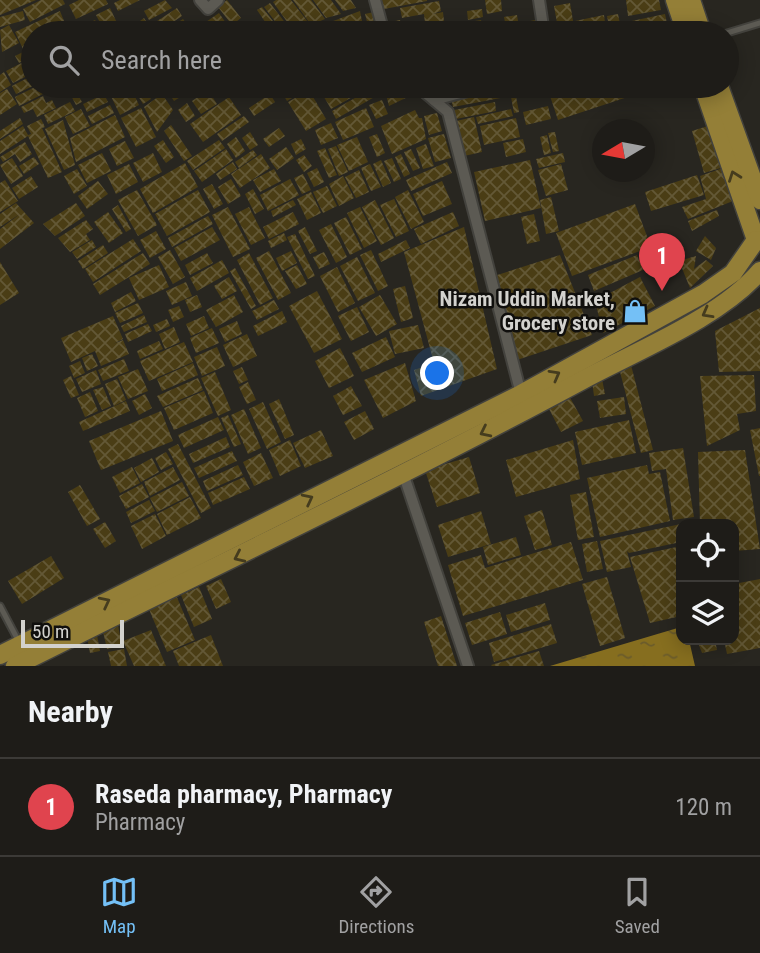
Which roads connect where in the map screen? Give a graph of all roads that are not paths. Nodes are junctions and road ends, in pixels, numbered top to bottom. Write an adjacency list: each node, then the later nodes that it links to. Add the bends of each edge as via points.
1 (200, 0): 2 (street, via 208,9)
2 (218, 0)
3 (374, 0): 7 (street)
4 (539, 0): 8 (street)
5 (675, 0): 9 (main road)
6 (691, 0): 10 (main road)
7 (380, 21)
8 (542, 21)
9 (682, 21)
10 (698, 21)
11 (760, 23): 12 (lane)
12 (739, 29)
13 (432, 98): 17 (street)
14 (441, 98): 17 (street)
15 (707, 98): 19 (main road, one-way to 15)
16 (723, 98): 18 (main road)
17 (434, 100): 21 (street, via 448,111)
18 (760, 200)
19 (758, 241): 21 (main road, one-way to 19, via 703,294 733,272)
20 (760, 271): 22 (main road, one-way to 22, via 722,304 491,429)
21 (521, 394): 22 (main road)
22 (399, 463): 24 (main road, one-way to 22); 26 (main road, one-way to 26, via 257,548); 27 (street)
23 (0, 606): 24 (lane)
24 (20, 644): 25 (main road)
25 (0, 655)
26 (15, 666)
27 (468, 666)

